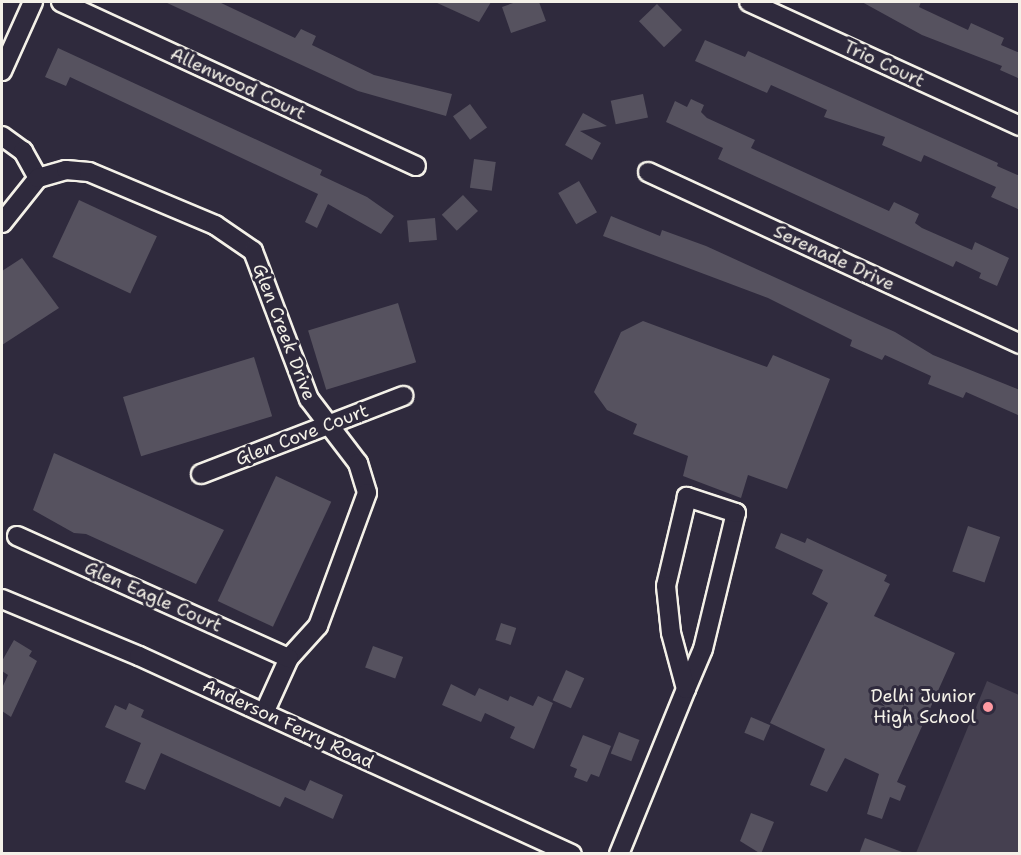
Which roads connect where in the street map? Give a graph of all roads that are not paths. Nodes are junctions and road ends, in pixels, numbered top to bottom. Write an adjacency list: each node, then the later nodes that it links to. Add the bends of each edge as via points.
1 (33, 2): 4 (street)
2 (61, 2): 7 (street, Allenwood Court)
3 (749, 2): 5 (street, Trio Court)
4 (2, 71)
5 (1020, 126)
6 (2, 136): 9 (street, via 23,151)
7 (416, 166)
8 (648, 172): 11 (street, Serenade Drive)
9 (38, 178): 10 (street); 13 (street, Glen Creek Drive, via 66,170 116,180 242,239 267,280 309,399)
10 (2, 223)
11 (1019, 342)
12 (403, 396): 13 (street, Glen Cove Court)
13 (326, 426): 14 (street, Glen Cove Court); 17 (street, Glen Creek Drive, via 358,463 367,493 318,627)
14 (201, 474)
15 (17, 536): 17 (street, Glen Eagle Court)
16 (2, 600): 19 (street, Anderson Ferry Road)
17 (289, 658): 19 (street, Glen Creek Drive)
18 (686, 689): 18 (street, via 703,649 736,513 687,497 666,586 671,633); 21 (street)
19 (264, 713): 20 (street, Anderson Ferry Road)
20 (572, 854)
21 (619, 854)

